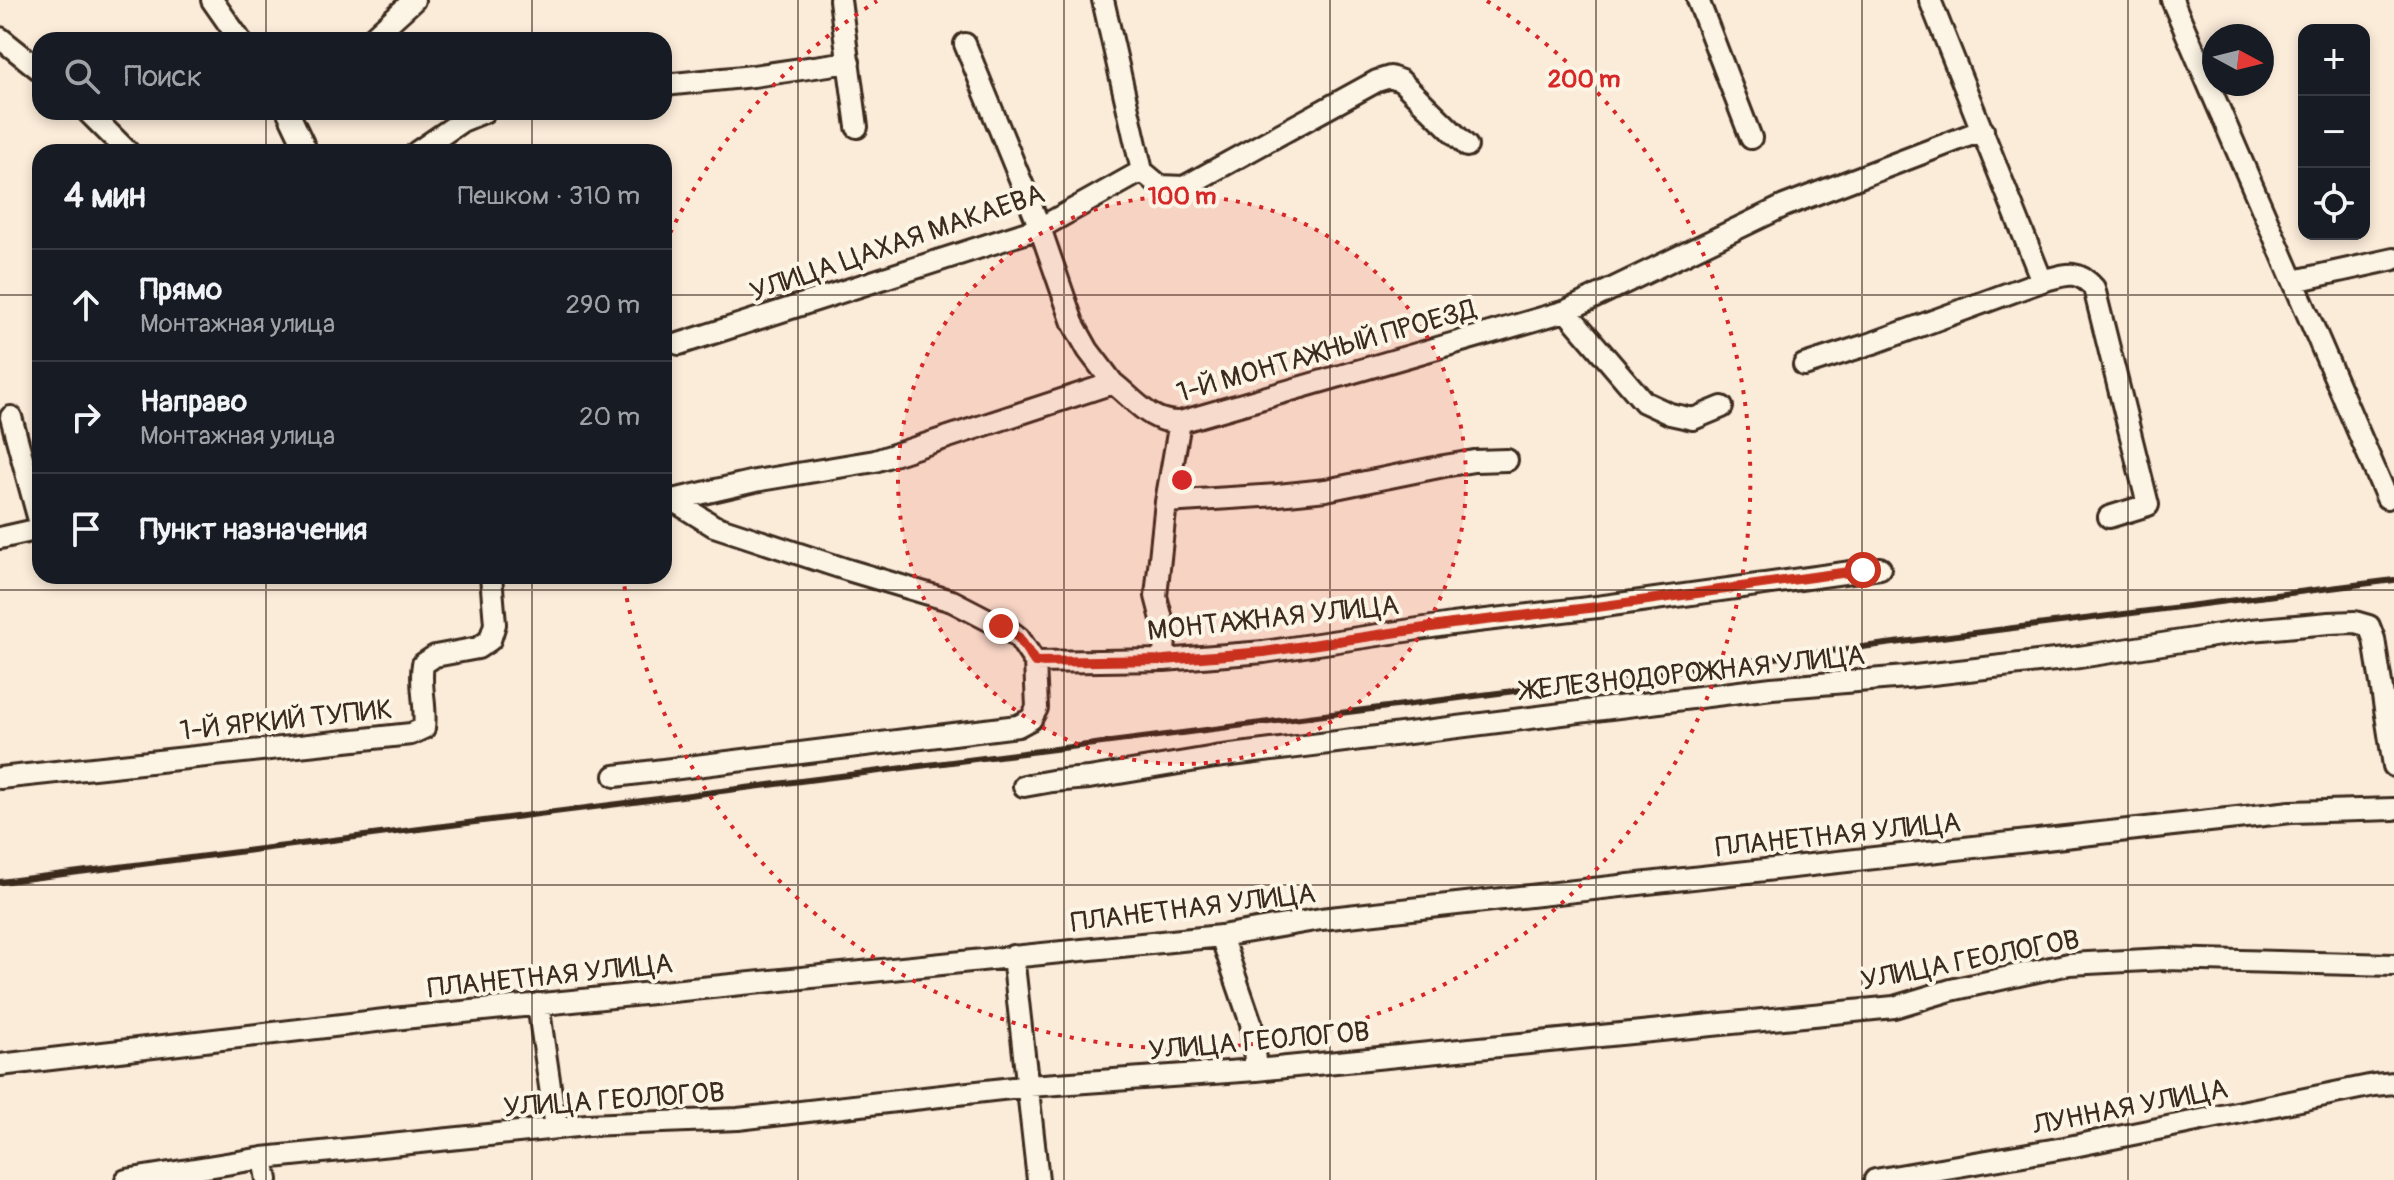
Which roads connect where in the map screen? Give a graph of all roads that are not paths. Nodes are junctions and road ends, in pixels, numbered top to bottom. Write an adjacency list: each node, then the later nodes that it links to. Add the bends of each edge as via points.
1 (212, 0): 8 (street)
2 (414, 0): 9 (street)
3 (840, 0): 12 (street)
4 (1103, 0): 25 (street)
5 (1698, 0): 20 (street)
6 (1930, 0): 19 (street)
7 (2172, 0): 29 (street)
8 (234, 32)
9 (379, 32)
10 (0, 38): 13 (street)
11 (965, 44): 26 (street, 1-Й МОНТАЖНЫЙ ПРОЕЗД)
12 (849, 62): 14 (street); 18 (street)
13 (32, 64)
14 (672, 84)
15 (96, 120): 21 (street)
16 (292, 120): 22 (street)
17 (464, 120): 23 (street)
18 (857, 127)
19 (1983, 130): 28 (street); 30 (street, 1-Й МОНТАЖНЫЙ ПРОЕЗД, via 1784,206)
20 (1751, 138)
21 (120, 144)
22 (303, 144)
23 (429, 144)
24 (1467, 146): 25 (street, via 1401,81 1390,77 1184,187 1160,186)
25 (1142, 171): 26 (street, УЛИЦА ЦАХАЯ МАКАЕВА)
26 (1040, 228): 31 (street, УЛИЦА ЦАХАЯ МАКАЕВА); 33 (street, 1-Й МОНТАЖНЫЙ ПРОЕЗД, via 1073,323)
27 (2394, 259): 29 (street)
28 (2042, 281): 32 (street); 43 (street, via 2068,274 2085,278 2094,288 2148,505)
29 (2294, 281): 40 (street)
30 (1566, 311): 34 (street, via 1644,402 1693,419); 36 (street, 1-Й МОНТАЖНЫЙ ПРОЕЗД)
31 (679, 344)
32 (1804, 365)
33 (1113, 383): 36 (street, 1-Й МОНТАЖНЫЙ ПРОЕЗД, via 1154,416); 39 (street, via 875,461)
34 (1722, 407)
35 (11, 417): 38 (street)
36 (1180, 422): 42 (street)
37 (1507, 460): 42 (street, via 1474,461 1326,490)
38 (32, 497)
39 (672, 497)
40 (2387, 498)
41 (672, 500): 49 (street, via 714,526 952,601 1010,631)
42 (1166, 502): 48 (street, via 1156,596 1165,631)
43 (2109, 517)
44 (32, 529): 45 (street)
45 (0, 538)
46 (1880, 568): 48 (street, МОНТАЖНАЯ УЛИЦА, via 1264,652)
47 (492, 584): 52 (street, 1-Й ЯРКИЙ ТУПИК, via 495,624 490,640 423,664 424,728 411,734)
48 (1164, 660): 49 (street, МОНТАЖНАЯ УЛИЦА)
49 (1035, 662): 51 (street, via 1037,708 1018,726)
50 (2394, 766): 53 (street, ЖЕЛЕЗНОДОРОЖНАЯ УЛИЦА, via 2374,639 2369,626 2355,622 2251,630 1906,677 1772,688)
51 (615, 776)
52 (0, 778)
53 (1024, 786)
54 (2394, 809): 55 (street, ПЛАНЕТНАЯ УЛИЦА, via 2259,815 1321,919)
55 (1221, 936): 56 (street, ПЛАНЕТНАЯ УЛИЦА); 60 (street, via 1251,1023)
56 (1013, 956): 58 (street, ПЛАНЕТНАЯ УЛИЦА); 62 (street)
57 (2394, 965): 60 (street, УЛИЦА ГЕОЛОГОВ, via 2165,959 2069,964 1894,1007)
58 (538, 1004): 59 (street, ПЛАНЕТНАЯ УЛИЦА); 63 (street)
59 (0, 1065)
60 (1256, 1070): 62 (street, УЛИЦА ГЕОЛОГОВ)
61 (2394, 1083): 68 (street, ЛУННАЯ УЛИЦА)
62 (1029, 1086): 63 (street, УЛИЦА ГЕОЛОГОВ, via 738,1119); 67 (street)
63 (556, 1128): 64 (street, УЛИЦА ГЕОЛОГОВ)
64 (263, 1158): 65 (street, УЛИЦА ГЕОЛОГОВ); 66 (street)
65 (140, 1179)
66 (267, 1180)
67 (1038, 1180)
68 (1875, 1180)

